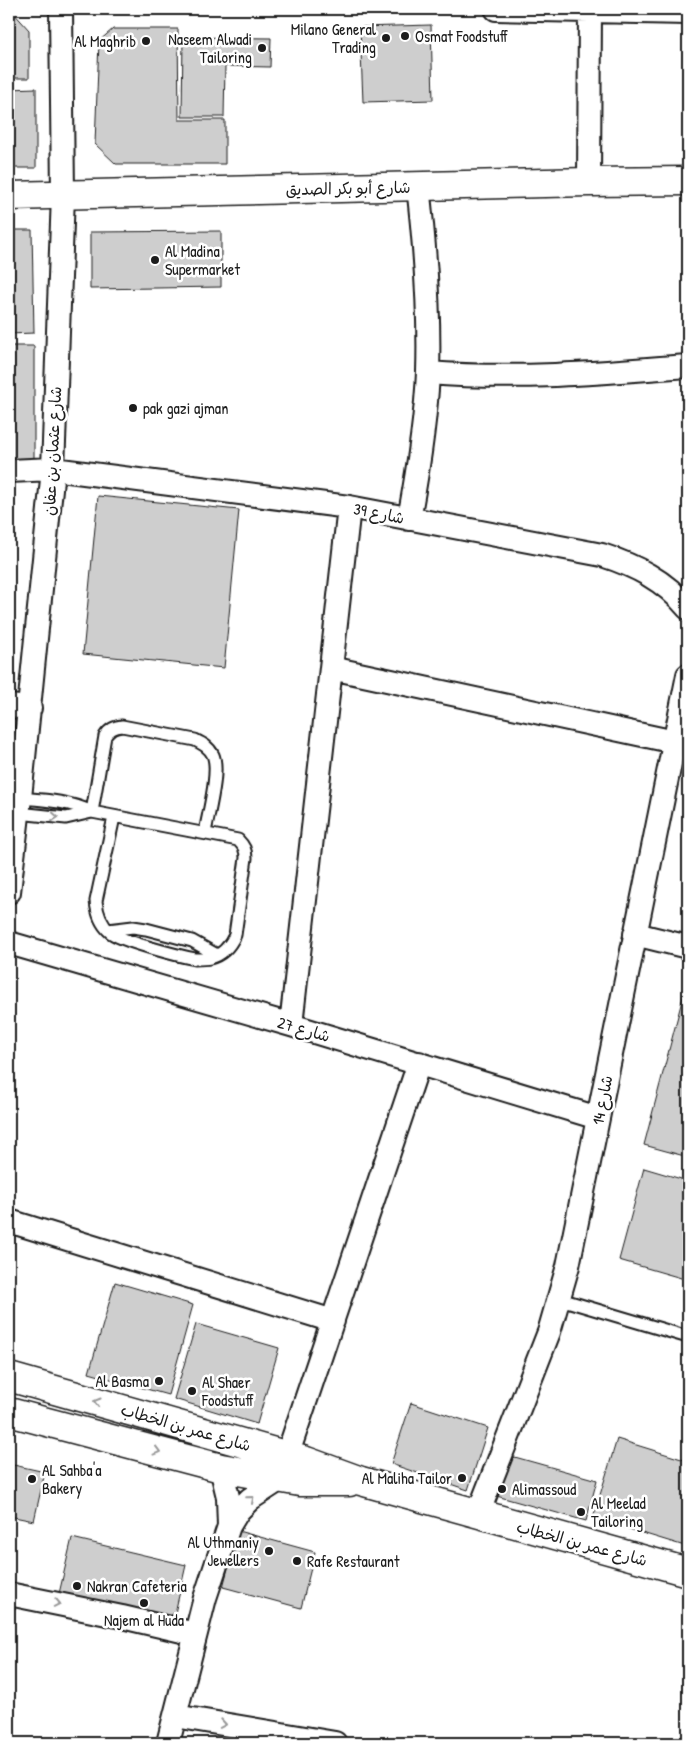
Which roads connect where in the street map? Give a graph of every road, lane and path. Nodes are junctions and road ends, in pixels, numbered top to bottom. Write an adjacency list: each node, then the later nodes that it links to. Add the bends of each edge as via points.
1 (61, 9): 9 (street, شارع عثمان بن عفان)
2 (496, 9): 3 (street)
3 (529, 9): 4 (street)
4 (590, 10): 5 (street); 6 (street)
5 (688, 13)
6 (589, 182): 7 (street, شارع أبو بكر الصديق); 8 (street, شارع أبو بكر الصديق)
7 (688, 182)
8 (418, 186): 9 (street, شارع أبو بكر الصديق); 12 (street, via 427,279)
9 (63, 195): 10 (street, شارع أبو بكر الصديق); 13 (street, شارع عثمان بن عفان)
10 (9, 196)
11 (688, 366): 12 (street, via 552,376)
12 (428, 373): 16 (street)
13 (53, 469): 14 (street, شارع 39); 15 (street, شارع 39); 20 (street, شارع عثمان بن عفان)
14 (9, 471)
15 (349, 507): 16 (street, شارع 39); 18 (street)
16 (409, 519): 17 (street, شارع 39, via 602,555 630,564 656,579)
17 (688, 608)
18 (331, 668): 21 (street); 33 (street)
19 (688, 675): 21 (street, شارع 14)
20 (19, 707): 22 (street, شارع عثمان بن عفان)
21 (674, 742): 29 (street, شارع 14)
22 (16, 774): 23 (street, شارع عثمان بن عفان)
23 (19, 805): 24 (lane, via 59,801); 24 (lane, one-way to 24, via 66,818); 27 (street, شارع عثمان بن عفان)
24 (92, 812): 25 (lane); 26 (lane, via 104,736 115,726 122,726 195,740 212,753 216,764)
25 (114, 817): 26 (lane); 28 (lane, via 96,901 101,922)
26 (204, 833): 32 (lane, via 238,840 246,851 235,934)
27 (9, 892)
28 (108, 930): 32 (lane, via 146,929 192,941); 32 (lane, via 125,940 189,957 203,959)
29 (636, 934): 31 (street); 35 (street, شارع 14)
30 (9, 943): 33 (street, شارع 27)
31 (688, 947)
32 (217, 955)
33 (291, 1025): 34 (street, شارع 27)
34 (419, 1063): 35 (street, شارع 27); 38 (street)
35 (598, 1118): 37 (street, شارع 14)
36 (9, 1221): 38 (street)
37 (560, 1299): 39 (lane); 46 (street, شارع 14)
38 (332, 1321): 45 (street)
39 (688, 1337)
40 (9, 1377): 41 (street, شارع عمر بن الخطاب, one-way to 40)
41 (124, 1409): 43 (street, via 130,1421 129,1428 126,1434); 45 (street, شارع عمر بن الخطاب)
42 (9, 1412): 43 (street, شارع عمر بن الخطاب)
43 (115, 1440): 44 (street, شارع عمر بن الخطاب, one-way to 44)
44 (221, 1468): 45 (street, شارع عمر بن الخطاب); 47 (street, via 228,1497)
45 (283, 1468): 46 (street, شارع عمر بن الخطاب, via 324,1467 361,1482); 47 (street, one-way to 45, via 250,1499)
46 (478, 1514): 48 (street, شارع عمر بن الخطاب)
47 (229, 1526): 50 (street)
48 (688, 1572)
49 (9, 1594): 50 (street, one-way to 50)
50 (195, 1634): 51 (street)
51 (175, 1716): 52 (street); 53 (street, one-way to 53)
52 (168, 1743)
53 (335, 1743)

